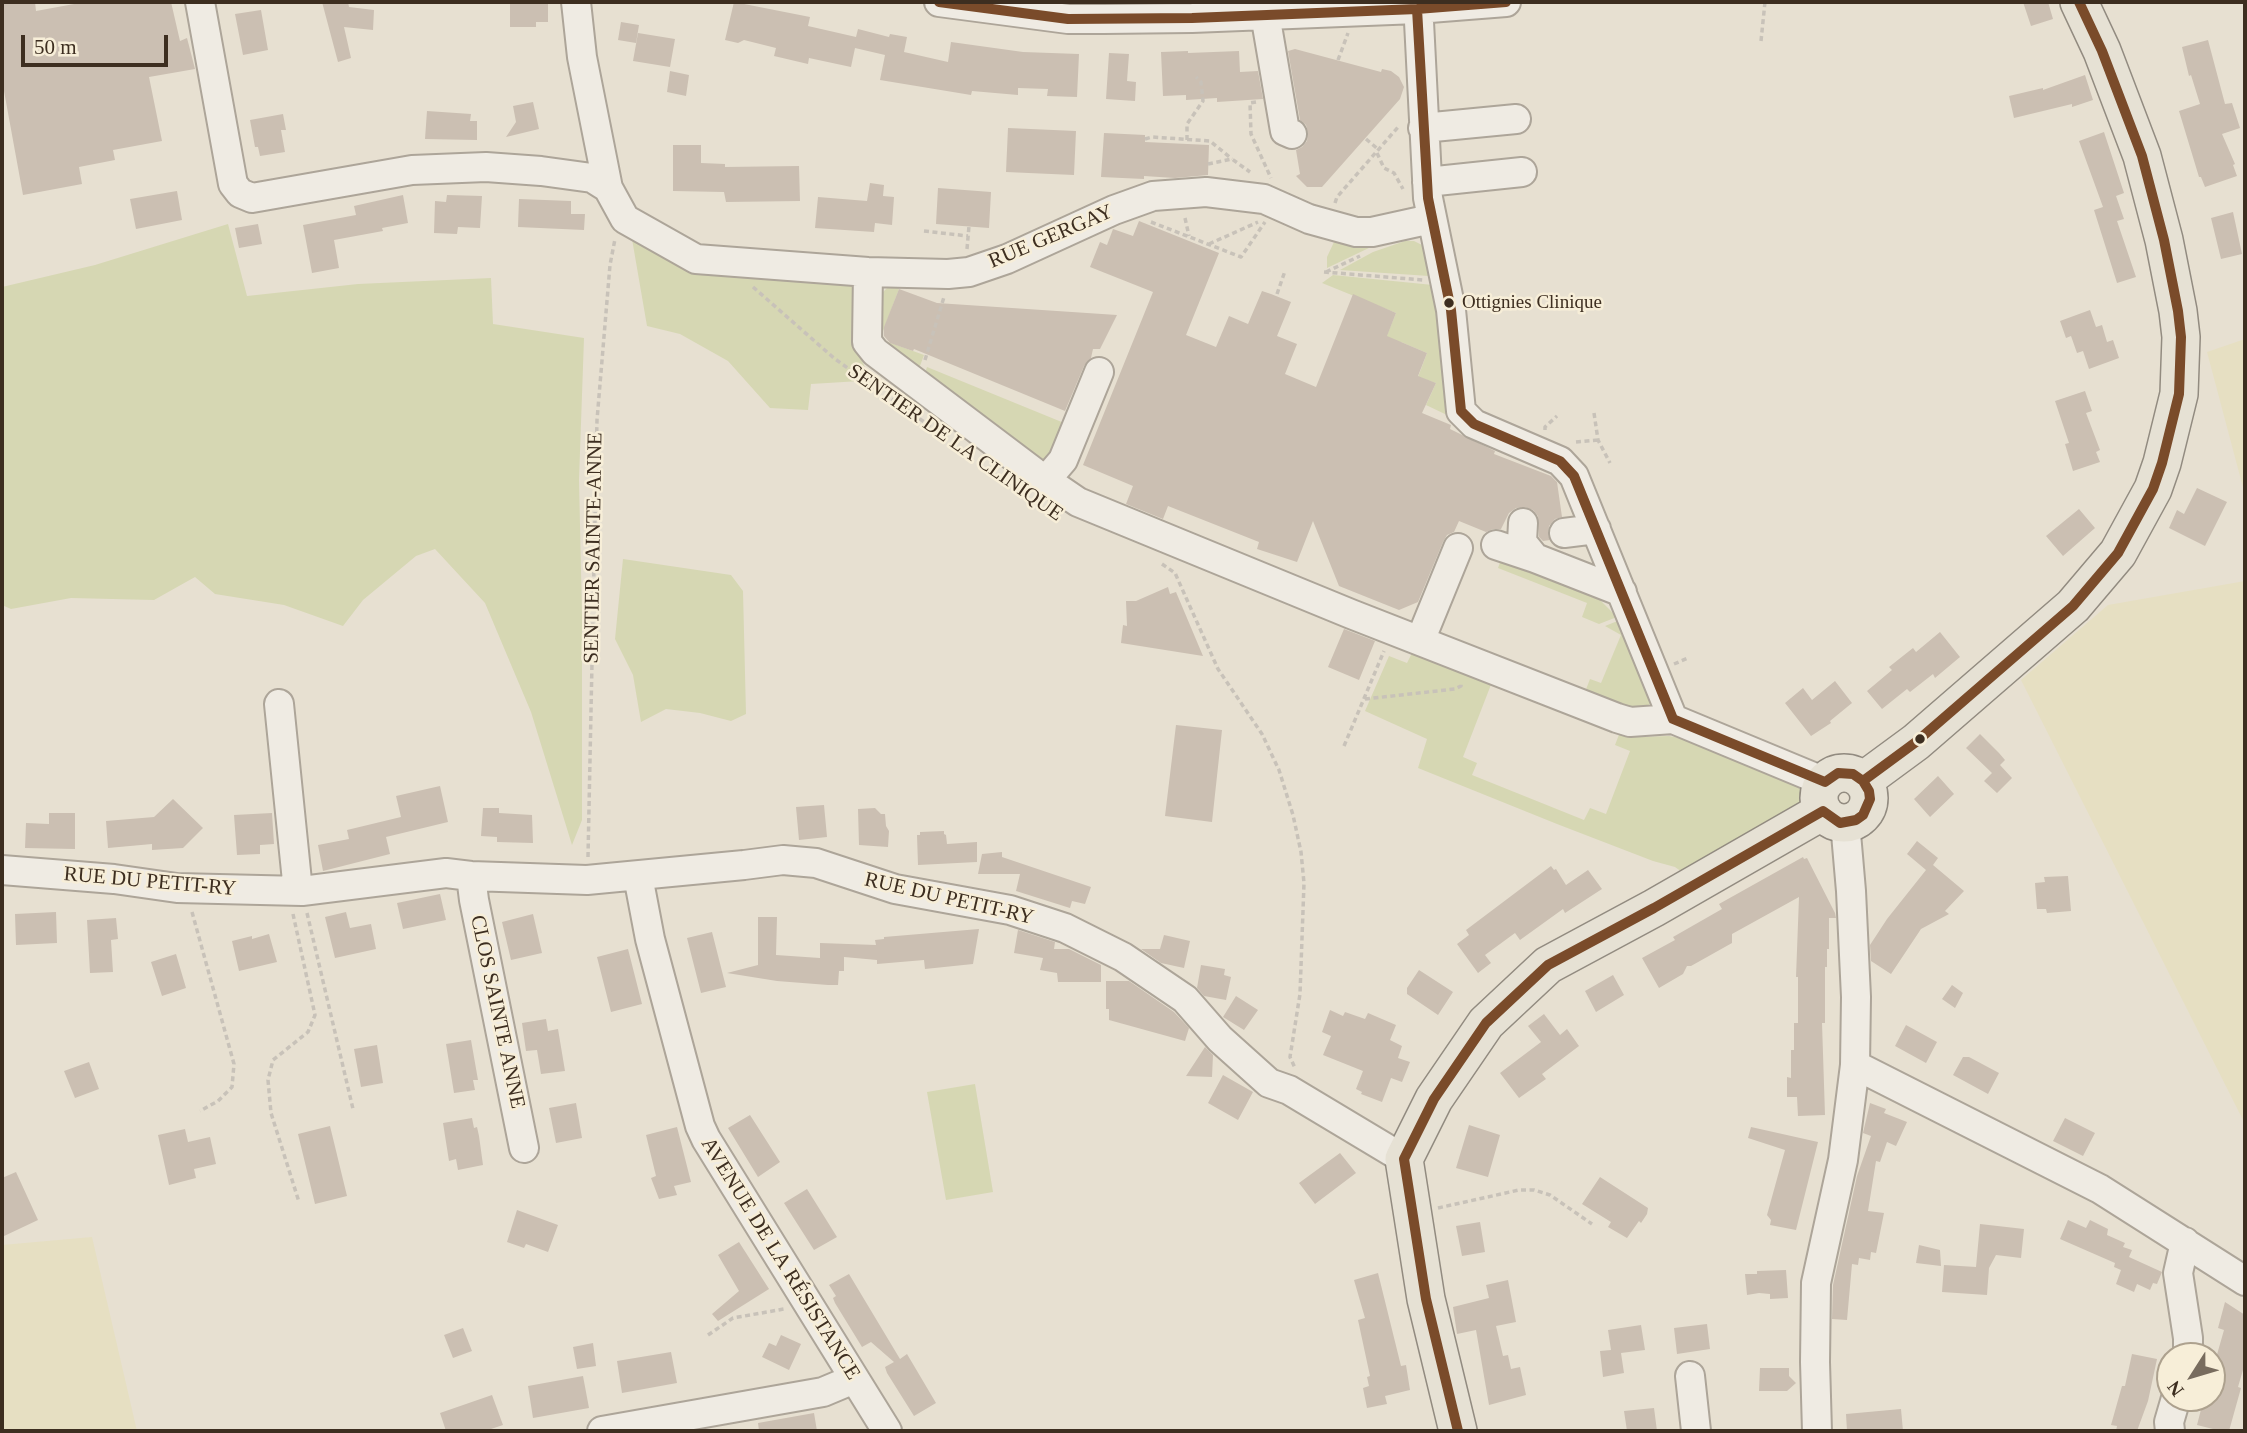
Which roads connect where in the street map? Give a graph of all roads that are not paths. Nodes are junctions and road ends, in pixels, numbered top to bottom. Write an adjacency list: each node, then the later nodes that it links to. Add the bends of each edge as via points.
1 (201, 2): 13 (street, via 233,184 240,193 252,198 412,170 486,167 592,178)
2 (576, 2): 13 (street)
3 (939, 2): 7 (street, via 1068,19)
4 (1506, 2): 6 (street)
5 (2079, 2): 26 (main road, via 2142,156 2172,279 2181,368 2168,442 2137,521 2118,553 2081,597 1916,742 1863,781 1845,772 1831,776)
6 (1418, 5): 7 (street); 9 (street)
7 (1265, 14): 10 (street, via 1285,131)
8 (1516, 113): 9 (street)
9 (1415, 123): 12 (street)
10 (1293, 134)
11 (1521, 166): 12 (street)
12 (1420, 181): 14 (street)
13 (608, 188): 15 (street, RUE GERGAY, via 625,219 696,259)
14 (1431, 219): 15 (street, RUE GERGAY, via 1356,232 1309,219 1277,196 1264,199 1206,192 1153,196 969,272); 22 (street, via 1438,274 1451,310 1461,411 1474,424 1560,461 1573,506)
15 (868, 272): 17 (street, via 867,342 875,352)
16 (1099, 372): 17 (street, via 1063,460)
17 (1046, 481): 23 (street, via 1078,502)
18 (1523, 523): 21 (street, via 1522,542)
19 (1496, 545): 21 (street)
20 (1458, 548): 23 (street)
21 (1535, 558): 22 (street)
22 (1622, 592): 25 (street)
23 (1420, 641): 25 (street, via 1617,718 1630,722)
24 (279, 704): 30 (street)
25 (1673, 719): 26 (street)
26 (1831, 805): 31 (street, via 1853,931); 33 (main road, via 1548,965 1486,1023 1434,1098)
27 (2, 870): 30 (street, RUE DU PETIT-RY, via 177,888)
28 (471, 876): 29 (street, RUE DU PETIT-RY, via 587,880); 30 (street, RUE DU PETIT-RY, via 446,873); 32 (street, CLOS SAINTE ANNE)
29 (638, 876): 33 (street, RUE DU PETIT-RY, via 783,860 816,863 895,889 1010,910 1065,928 1123,957 1185,999 1220,1039 1269,1083 1289,1090); 38 (street, AVENUE DE LA RÉSISTANCE, via 650,939 700,1126)
30 (300, 891)
31 (1854, 1065): 34 (street, via 2100,1189); 44 (street, via 1843,1160 1816,1283)
32 (524, 1148)
33 (1404, 1159): 42 (main road, via 1421,1206 1416,1247)
34 (2185, 1242): 35 (street); 36 (street, via 2178,1273)
35 (2245, 1281)
36 (2188, 1342)
37 (1690, 1376): 43 (street)
38 (854, 1379): 40 (street, via 823,1392); 41 (street, AVENUE DE LA RÉSISTANCE)
39 (2172, 1412): 45 (street)
40 (603, 1431)
41 (887, 1431)
42 (1458, 1431)
43 (1696, 1431)
44 (1817, 1431)
45 (2169, 1431)

